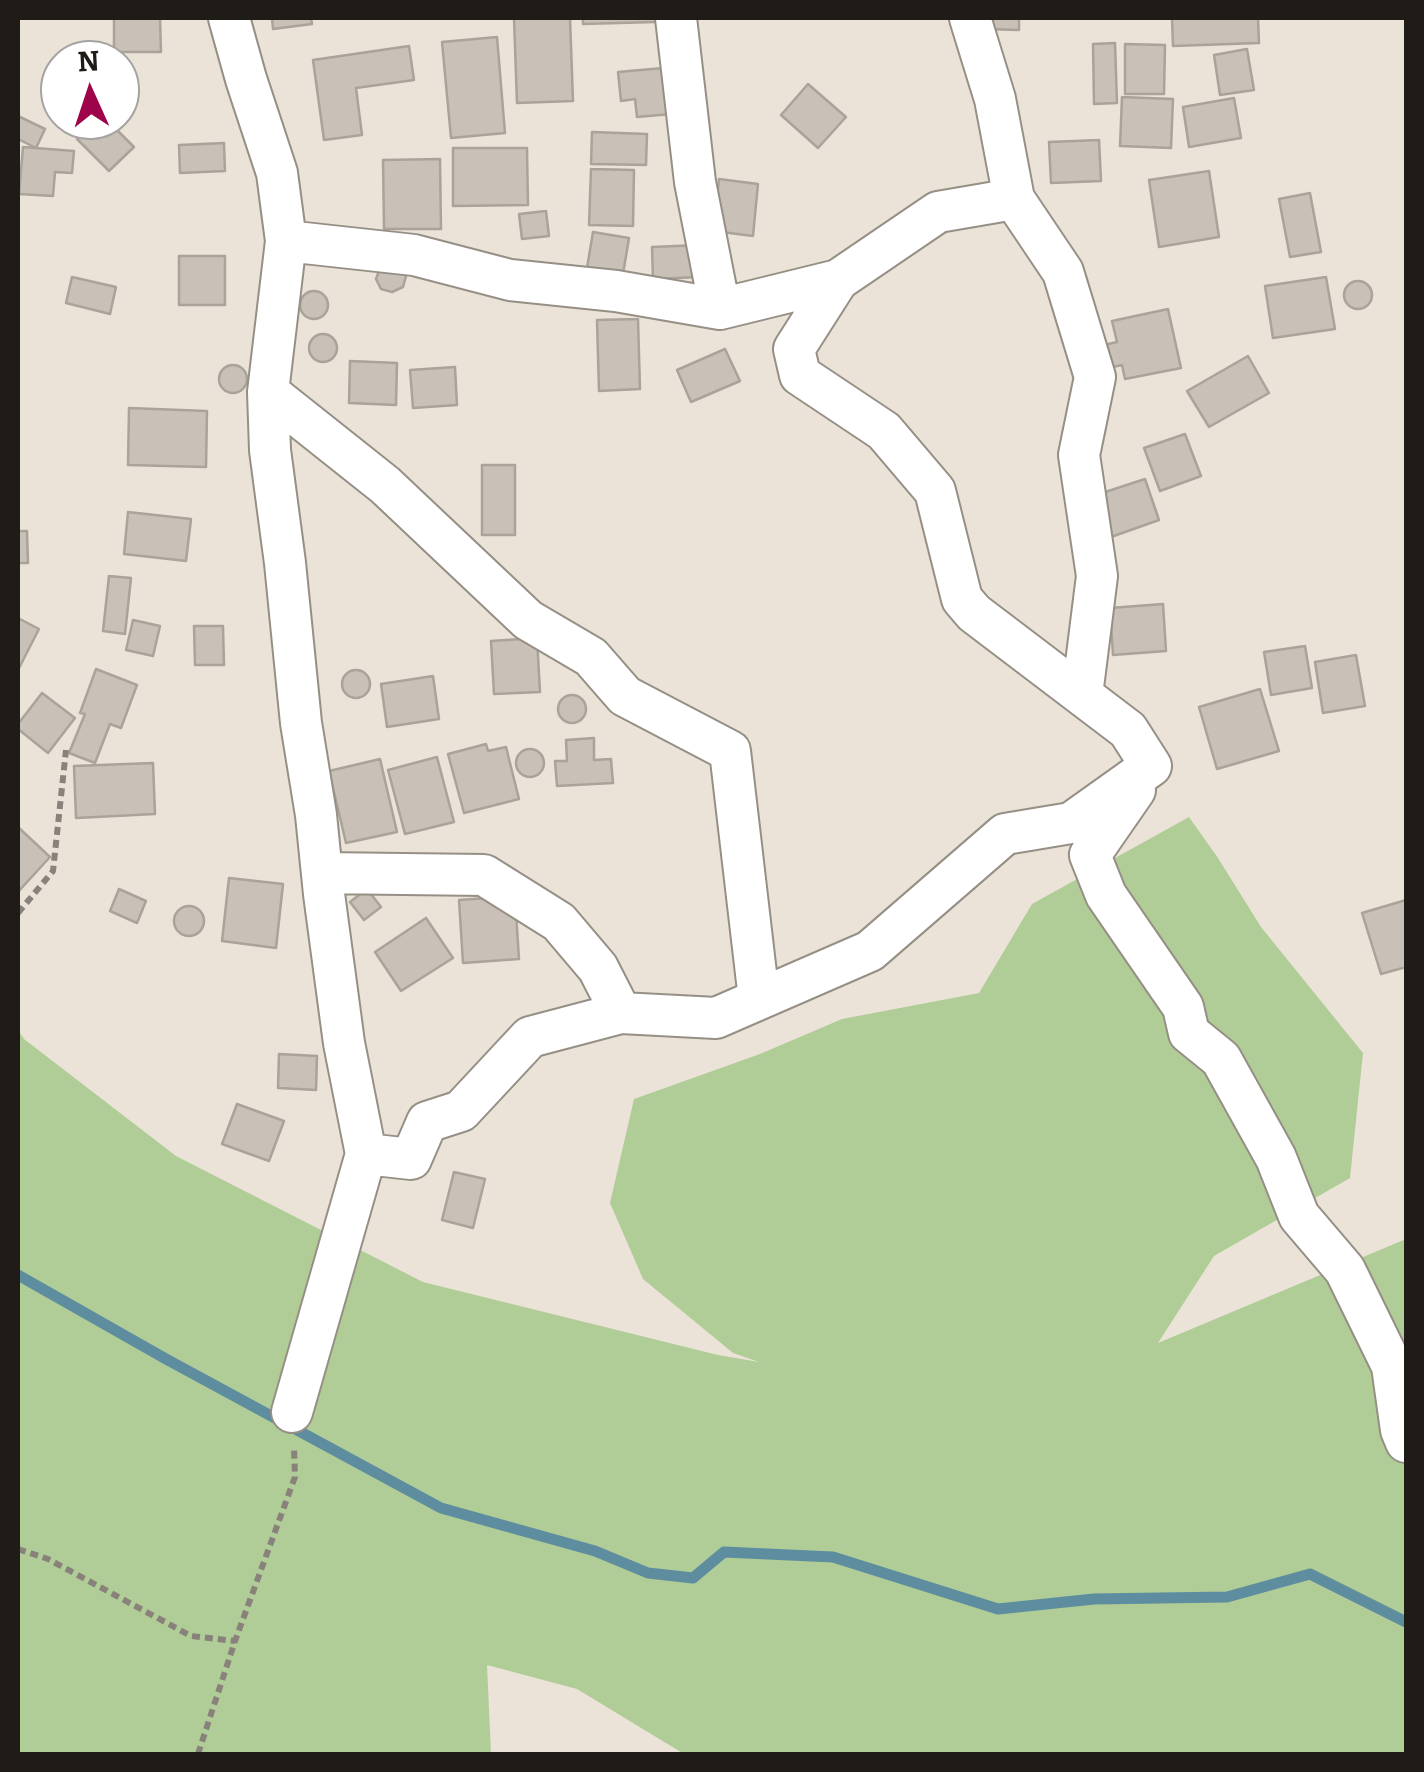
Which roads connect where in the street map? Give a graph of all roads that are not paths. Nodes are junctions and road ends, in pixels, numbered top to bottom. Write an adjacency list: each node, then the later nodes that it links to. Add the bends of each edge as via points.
1 (229, 18): 5 (street, via 278,173)
2 (676, 18): 7 (street, via 695,182)
3 (970, 18): 4 (street)
4 (1014, 199): 6 (street, via 938,212); 9 (street, via 1062,272 1095,377 1079,455 1097,576)
5 (286, 241): 7 (street, via 414,255 510,280); 8 (street)
6 (838, 280): 7 (street); 9 (street, via 794,349 800,375 884,430 935,492 962,599 974,614)
7 (720, 309)
8 (268, 392): 11 (street); 12 (street, via 385,485 528,620 591,657 625,696 730,751)
9 (1082, 695): 10 (street, via 1128,730)
10 (1151, 766): 12 (street, via 1071,823 1005,834 870,951); 16 (street, via 1090,855 1106,895 1182,1008 1188,1033 1221,1059 1276,1158 1299,1216 1345,1270 1392,1366)
11 (322, 873): 13 (street, via 484,875 559,922 598,968); 14 (street)
12 (759, 999): 13 (street, via 716,1018)
13 (620, 1012): 14 (street, via 530,1038 461,1110 428,1122 410,1159)
14 (366, 1154): 15 (street)
15 (292, 1412)
16 (1406, 1442)

